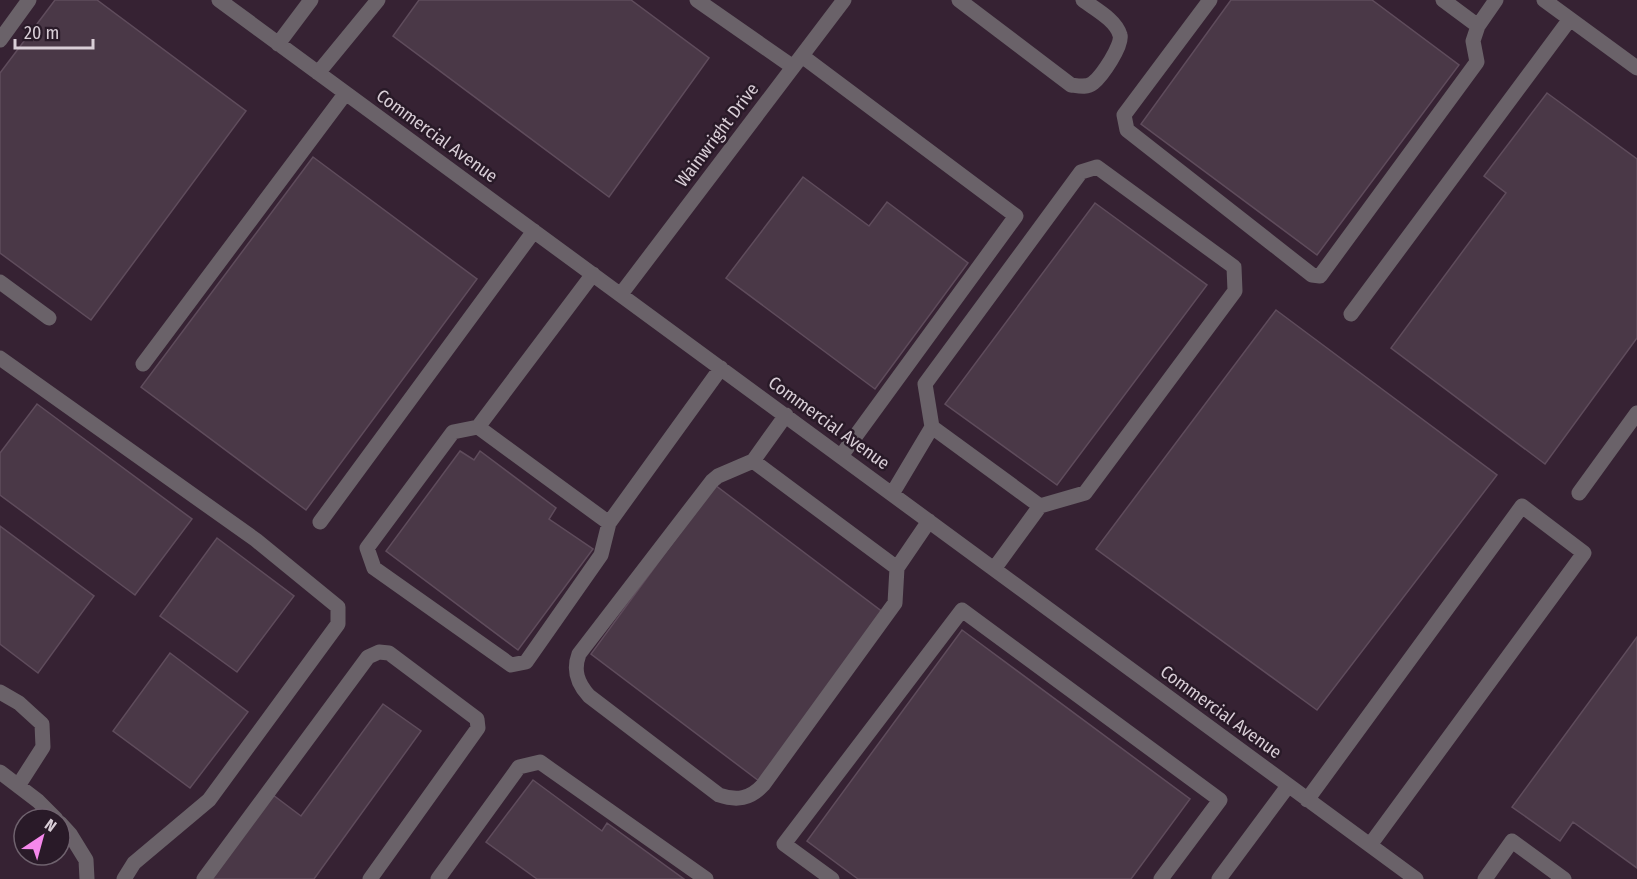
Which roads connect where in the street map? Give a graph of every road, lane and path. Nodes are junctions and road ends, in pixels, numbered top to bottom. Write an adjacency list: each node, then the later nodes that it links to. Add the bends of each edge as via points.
1 (29, 0): 15 (street)
2 (219, 0): 16 (street, Commercial Avenue)
3 (311, 0): 16 (street)
4 (378, 0): 19 (street)
5 (697, 0): 17 (street)
6 (959, 0): 7 (street, via 1071,85 1086,87 1120,46 1120,35 1114,24)
7 (1083, 0)
8 (1210, 0): 14 (street, via 1124,116 1124,123 1127,130 1312,275 1320,276 1477,62 1473,41)
9 (1443, 0): 14 (street)
10 (1496, 0): 14 (street)
11 (841, 1): 17 (street, Wainwright Drive)
12 (1554, 3): 13 (street)
13 (1570, 20): 18 (street); 25 (street)
14 (1478, 26)
15 (0, 40)
16 (278, 44): 19 (street, Commercial Avenue)
17 (797, 61): 24 (street, Wainwright Drive); 34 (street, via 1016,216)
18 (1637, 68)
19 (318, 73): 20 (street, Commercial Avenue)
20 (345, 93): 21 (street, Commercial Avenue); 28 (street)
21 (534, 231): 22 (street, Commercial Avenue); 40 (street)
22 (593, 274): 24 (street, Commercial Avenue); 32 (street)
23 (0, 282): 26 (street)
24 (621, 294): 29 (street, Commercial Avenue)
25 (1351, 314)
26 (49, 318)
27 (0, 358): 53 (street, via 255,540 338,607 338,624 209,800 134,863)
28 (143, 364)
29 (721, 368): 31 (street, Commercial Avenue); 41 (street)
30 (1637, 413): 36 (street)
31 (786, 416): 34 (street, Commercial Avenue); 35 (street)
32 (478, 427): 41 (street); 41 (street, via 453,432 367,548 374,568 511,665 526,662 601,555)
33 (932, 428): 37 (street); 38 (street); 38 (street, via 925,384 1081,172 1097,167 1234,267 1235,291 1085,494)
34 (841, 456): 37 (street, Commercial Avenue)
35 (753, 461): 42 (street); 42 (street, via 712,481 579,654 575,670 589,696 719,795 738,799 756,793 764,785 895,603)
36 (1579, 493)
37 (892, 494): 39 (street, Commercial Avenue)
38 (1040, 506): 43 (street)
39 (928, 521): 42 (street); 43 (street, Commercial Avenue)
40 (320, 522)
41 (609, 523)
42 (897, 568)
43 (994, 569): 47 (street, Commercial Avenue)
44 (0, 692): 46 (street, via 42,724 43,747)
45 (0, 772): 46 (street)
46 (18, 786): 49 (street)
47 (1288, 786): 48 (street, Commercial Avenue); 60 (street)
48 (1307, 800): 51 (street, Commercial Avenue); 51 (street, via 1522,506 1584,554)
49 (44, 807)
50 (72, 837): 52 (street, via 86,860)
51 (1370, 845): 61 (street, Commercial Avenue)
52 (87, 879)
53 (124, 879)
54 (204, 879): 55 (street, via 368,657 379,652 388,653 477,719 478,728)
55 (370, 879)
56 (438, 879): 57 (street, via 519,767 540,762)
57 (706, 879)
58 (832, 879): 59 (street, via 784,844 962,610 1220,800)
59 (1161, 879)
60 (1219, 879)
61 (1416, 879)
62 (1485, 879): 63 (street, via 1512,841)
63 (1564, 879)

